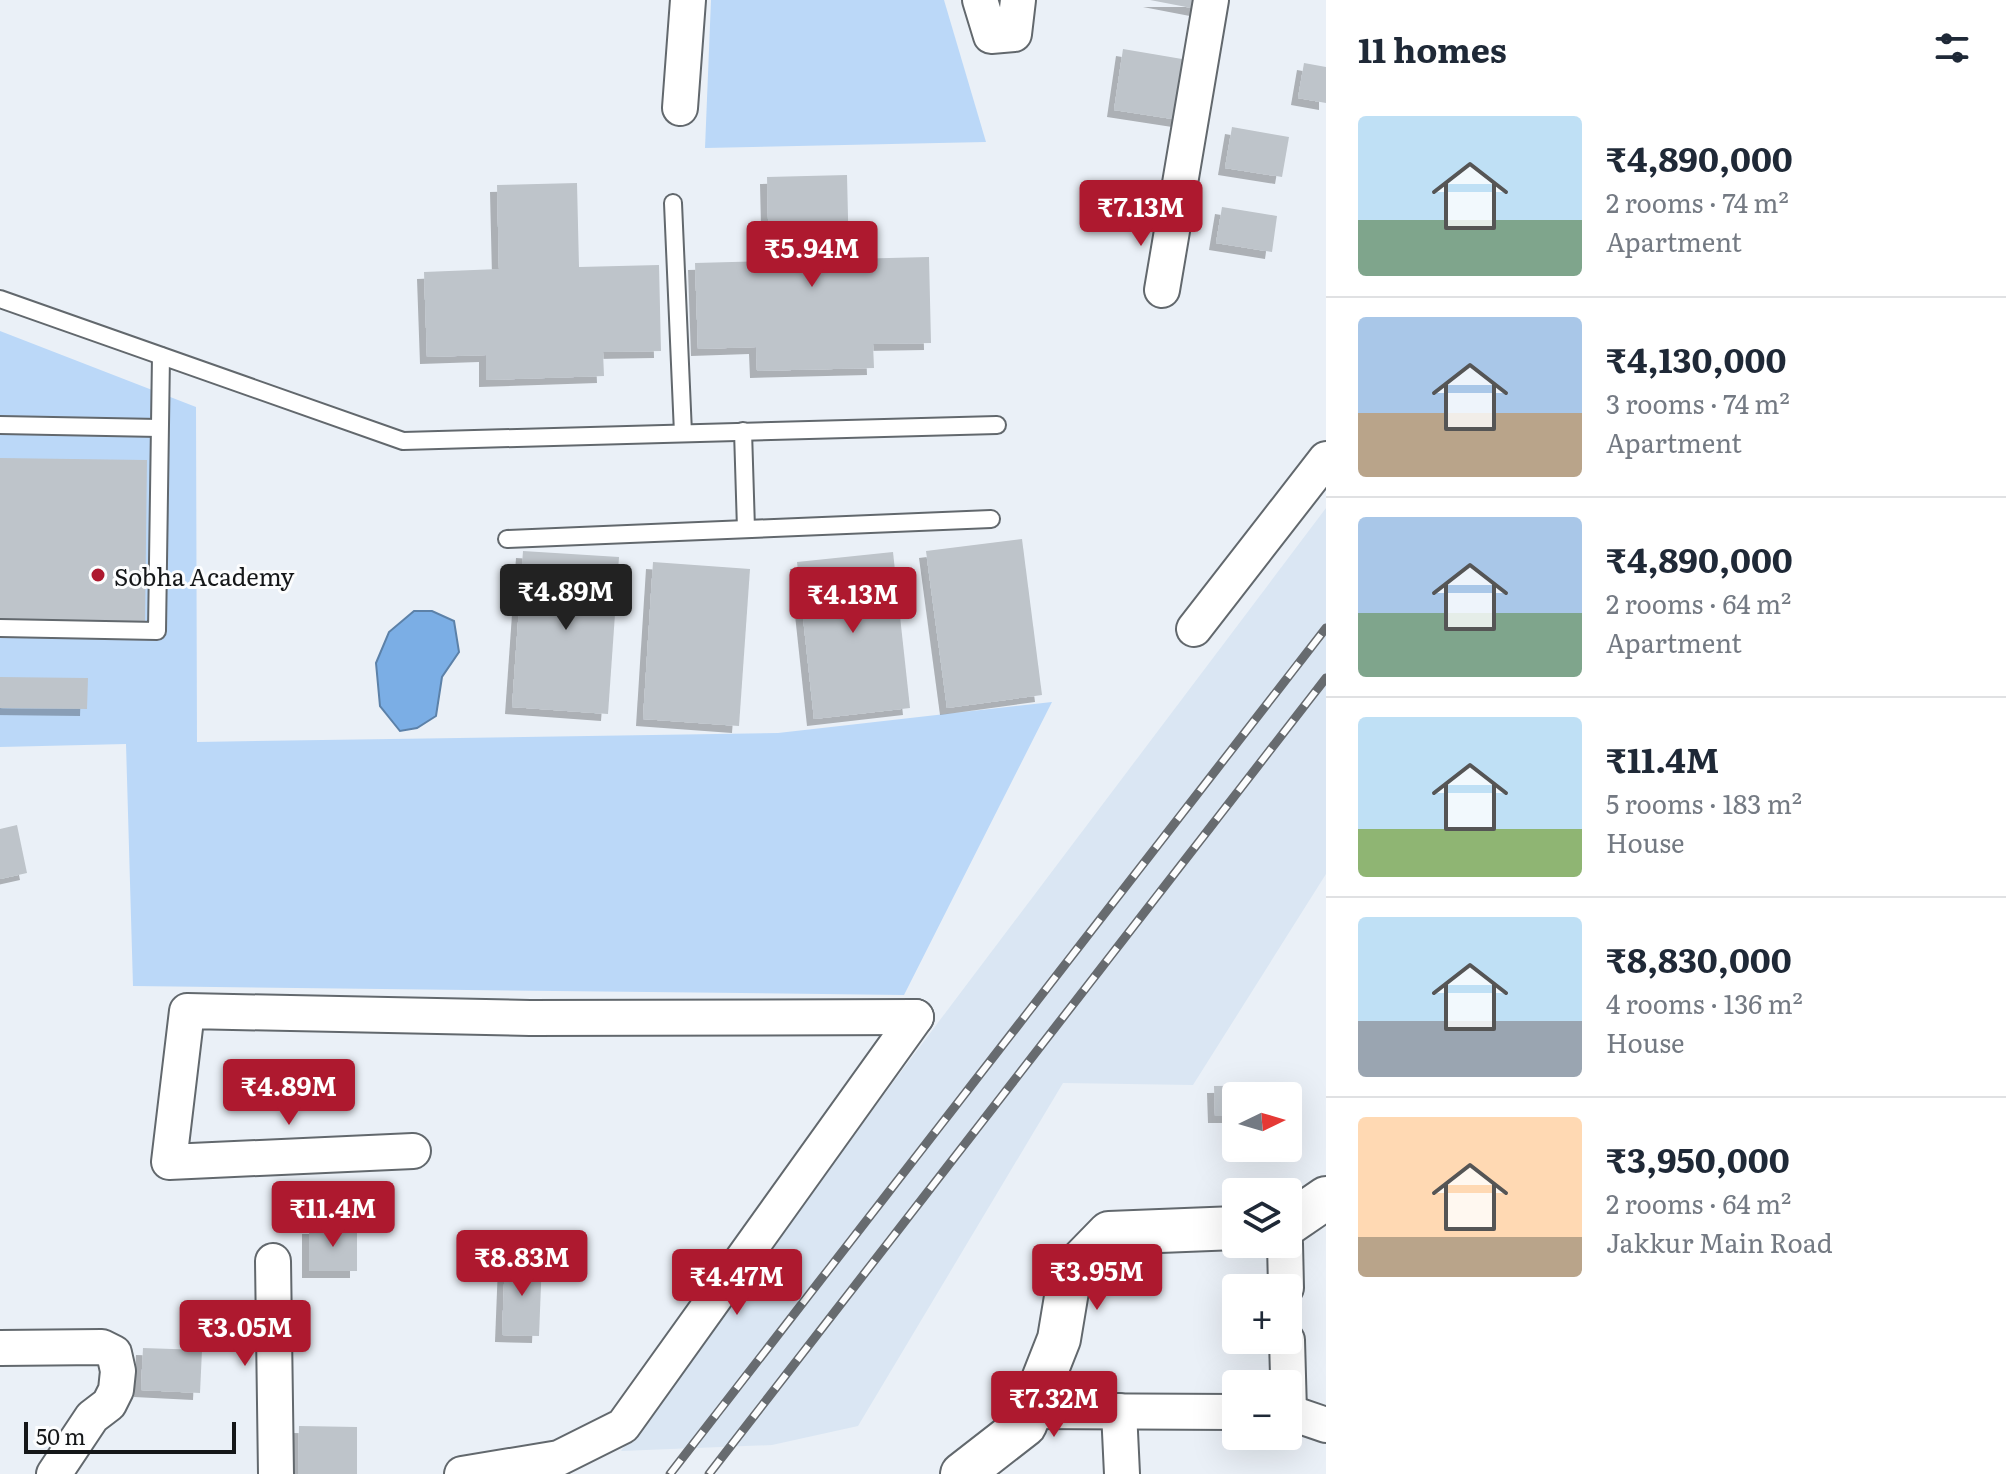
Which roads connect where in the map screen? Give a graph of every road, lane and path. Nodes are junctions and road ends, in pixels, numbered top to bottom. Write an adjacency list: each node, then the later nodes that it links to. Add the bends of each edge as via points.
1 (688, 0): 5 (street)
2 (980, 0): 3 (street, via 991,36 1014,34)
3 (1018, 0)
4 (1211, 0): 7 (street)
5 (680, 108)
6 (673, 203): 14 (lane)
7 (1162, 290)
8 (0, 299): 9 (lane)
9 (161, 356): 12 (lane); 14 (lane, via 403,441)
10 (0, 425): 12 (lane)
11 (997, 425): 13 (lane)
12 (159, 428): 19 (lane, via 157,631)
13 (743, 431): 14 (lane); 17 (lane)
14 (683, 433)
15 (1326, 459): 20 (street)
16 (991, 519): 17 (lane)
17 (746, 529): 18 (lane)
18 (507, 539)
19 (0, 628)
20 (1194, 629)
21 (413, 1151): 34 (street, via 169,1162 187,1011 530,1018 916,1017 623,1426 559,1458)
22 (1326, 1198): 23 (street)
23 (1302, 1214)
24 (1222, 1229): 27 (street, via 1109,1233 1070,1273 1059,1339)
25 (273, 1261): 33 (street)
26 (0, 1348): 32 (street, via 102,1347 114,1353 116,1390)
27 (1030, 1411): 28 (street); 35 (street, via 1025,1425)
28 (1119, 1411): 29 (street); 36 (street)
29 (1222, 1412)
30 (1302, 1417): 31 (street)
31 (1326, 1425)
32 (54, 1474)
33 (276, 1474)
34 (462, 1474)
35 (962, 1474)
36 (1122, 1474)

